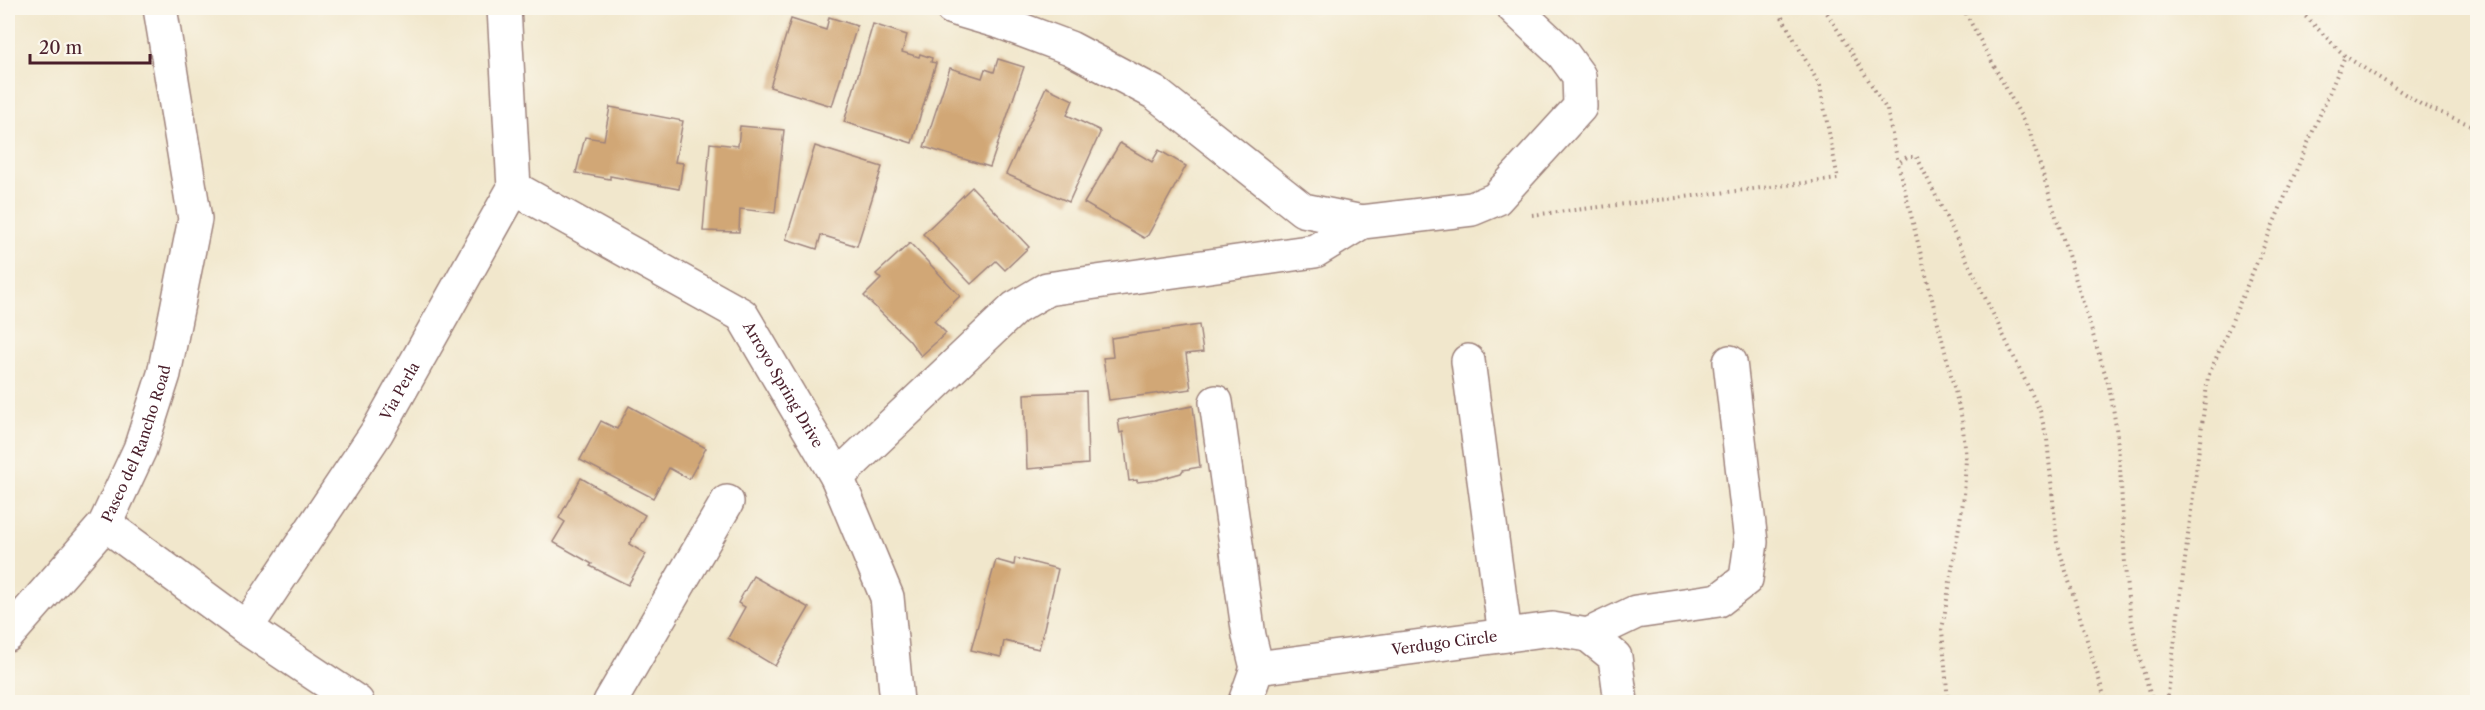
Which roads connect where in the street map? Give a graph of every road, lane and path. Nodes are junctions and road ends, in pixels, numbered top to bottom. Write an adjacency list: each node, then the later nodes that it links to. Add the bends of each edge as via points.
1 (160, 8): 20 (street, Paseo del Rancho Road, via 195,219 164,374 140,449)
2 (504, 8): 12 (street)
3 (952, 8): 14 (street, via 1003,23 1081,54 1155,93 1303,210)
4 (1514, 8): 13 (street, via 1563,54 1579,76 1580,107 1496,199)
5 (1777, 8): 13 (path, via 1820,86 1838,179 1526,216)
6 (1824, 8): 11 (path, via 1887,110)
7 (1963, 8): 33 (path, via 2030,133 2108,383 2117,421 2126,581 2143,673)
8 (2297, 8): 9 (path)
9 (2345, 56): 10 (path, via 2422,105); 34 (path, via 2208,377)
10 (2478, 128)
11 (1898, 164): 31 (path, via 1962,419 1966,458 1964,496 1942,616); 32 (path, via 1917,157 2040,411 2047,439 2057,542)
12 (514, 188): 18 (street, Arroyo Spring Drive, via 742,315); 21 (street, Via Perla, via 377,432)
13 (1472, 209): 14 (street)
14 (1362, 222): 18 (street, via 1315,251 1047,289 1016,308)
15 (1468, 361): 23 (street)
16 (1730, 362): 24 (street, via 1751,542 1746,579 1719,600 1636,612)
17 (1216, 402): 25 (street, via 1249,636)
18 (837, 477): 28 (street, Arroyo Spring Drive, via 887,597)
19 (727, 502): 27 (street)
20 (105, 524): 21 (street); 22 (street, Paseo del Rancho Road)
21 (246, 628): 26 (street)
22 (8, 635)
23 (1505, 635): 24 (street, Verdugo Circle, via 1552,629); 25 (street, Verdugo Circle)
24 (1588, 635): 30 (street, Verdugo Circle, via 1615,657)
25 (1257, 668): 29 (street)
26 (357, 702)
27 (610, 702)
28 (897, 702)
29 (1245, 702)
30 (1622, 702)
31 (1948, 702)
32 (2106, 702)
33 (2153, 702)
34 (2167, 702)

